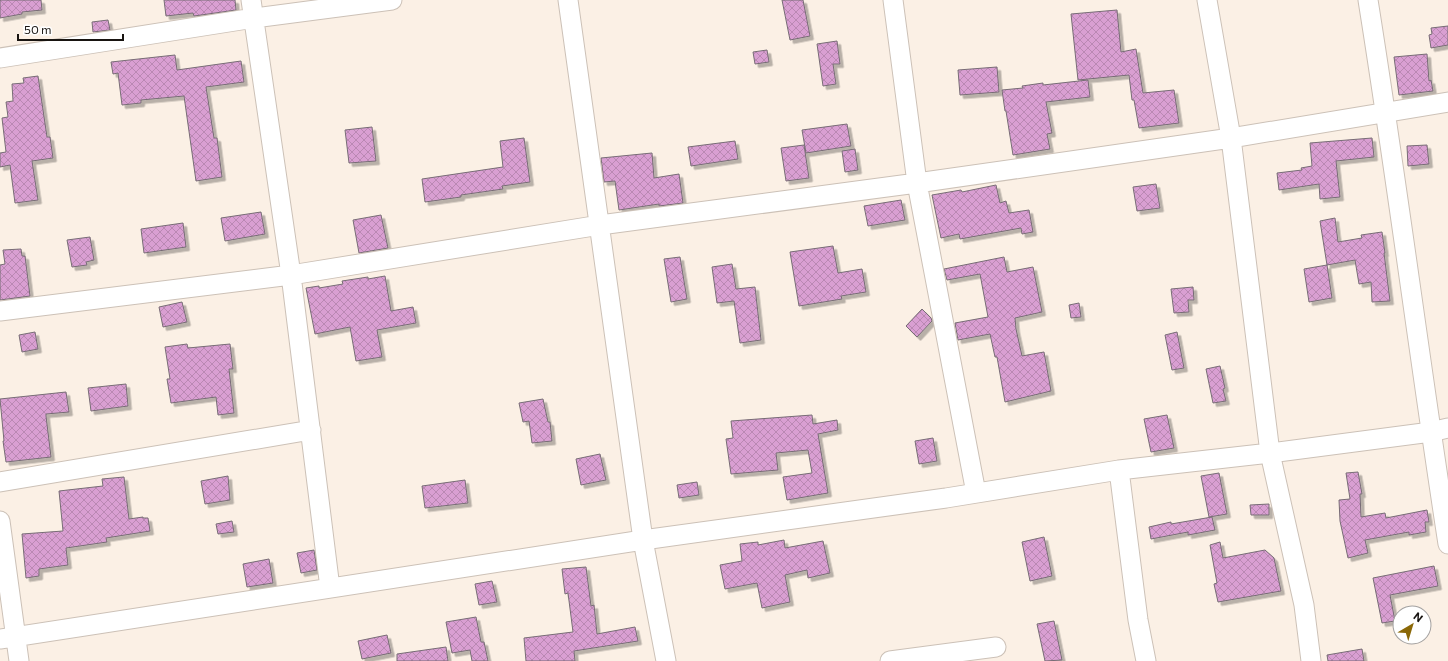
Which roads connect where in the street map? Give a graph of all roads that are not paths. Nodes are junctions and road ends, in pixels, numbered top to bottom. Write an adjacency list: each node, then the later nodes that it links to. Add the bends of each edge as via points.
1 (392, 0): 6 (street)
2 (568, 0): 12 (street)
3 (893, 0): 11 (street)
4 (1207, 0): 10 (street)
5 (1368, 0): 9 (street)
6 (253, 9): 7 (street); 13 (street)
7 (0, 58)
8 (1448, 102): 9 (street)
9 (1386, 113): 10 (street); 16 (street)
10 (1231, 138): 11 (street); 17 (street)
11 (917, 182): 12 (street); 20 (street)
12 (600, 225): 13 (street); 22 (street)
13 (291, 275): 14 (street); 15 (street)
14 (0, 311)
15 (311, 430): 19 (street); 24 (street)
16 (1439, 430): 17 (street); 23 (street)
17 (1270, 453): 18 (street); 31 (street, via 1304,605)
18 (1119, 470): 20 (street); 30 (street, via 1138,620)
19 (0, 482)
20 (976, 493): 22 (street)
21 (0, 521): 25 (street)
22 (643, 540): 24 (street); 28 (street)
23 (1448, 544)
24 (330, 588): 25 (street)
25 (8, 638): 27 (street)
26 (996, 647): 29 (street)
27 (19, 661)
28 (666, 661)
29 (890, 661)
30 (1146, 661)
31 (1311, 661)

